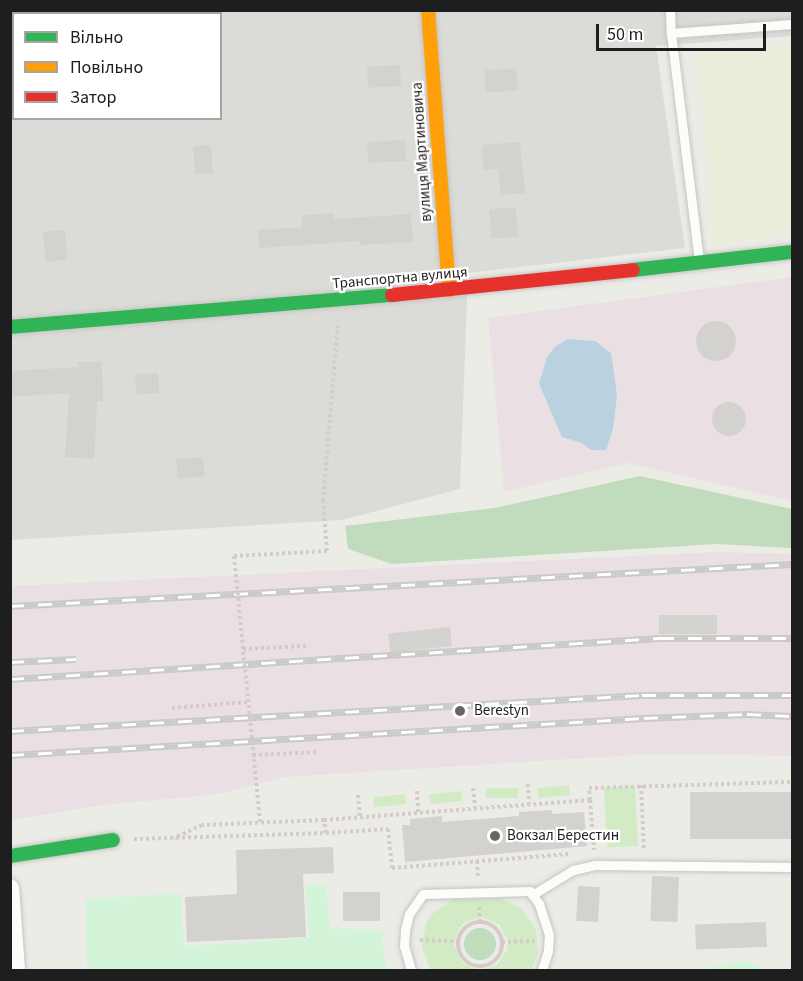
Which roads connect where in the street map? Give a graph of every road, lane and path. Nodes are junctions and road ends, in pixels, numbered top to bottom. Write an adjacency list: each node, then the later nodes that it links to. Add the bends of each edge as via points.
1 (428, 10): 7 (street, вулиця Мартиновича)
2 (670, 10): 4 (lane)
3 (792, 24): 4 (lane)
4 (671, 33): 6 (lane)
5 (792, 252): 6 (street, Транспортна вулиця)
6 (700, 263): 7 (street, Транспортна вулиця)
7 (449, 290): 8 (street, Транспортна вулиця)
8 (340, 301): 9 (street, Транспортна вулиця); 11 (path, bridge, via 323,501 327,552 234,556)
9 (10, 327)
10 (306, 645): 11 (path)
11 (243, 649): 12 (path, bridge)
12 (248, 702): 13 (path); 15 (path, bridge)
13 (172, 708)
14 (316, 752): 15 (path)
15 (253, 755): 28 (path, bridge)
16 (792, 782): 18 (path)
17 (528, 784): 23 (path)
18 (641, 785): 22 (path, via 589,788); 37 (path)
19 (473, 788): 24 (path)
20 (417, 791): 25 (path)
21 (358, 795): 26 (path)
22 (590, 800): 23 (path); 32 (path)
23 (529, 804): 24 (path)
24 (475, 808): 25 (path)
25 (418, 812): 26 (path)
26 (360, 817): 27 (path)
27 (324, 820): 28 (path); 29 (path)
28 (260, 822): 30 (path, via 202,825)
29 (326, 833): 30 (path); 34 (path, via 388,828 392,868)
30 (174, 838): 31 (path)
31 (113, 840): 35 (street)
32 (594, 852): 33 (path); 36 (path)
33 (582, 853)
34 (571, 854)
35 (10, 856)
36 (595, 865): 37 (lane); 40 (lane, via 573,870)
37 (644, 865): 38 (lane)
38 (792, 867)
39 (10, 888): 47 (street)
40 (532, 894): 48 (lane, via 423,894 409,914 405,930 404,946); 49 (lane, via 546,919 549,935)
41 (479, 904): 42 (path)
42 (480, 922): 44 (path, via 468,926); 46 (path, via 497,930)
43 (422, 940): 44 (path)
44 (458, 941): 46 (path, via 461,955 480,966 498,956)
45 (535, 941): 46 (path)
46 (502, 942)
47 (16, 970)
48 (411, 970)
49 (542, 970)

